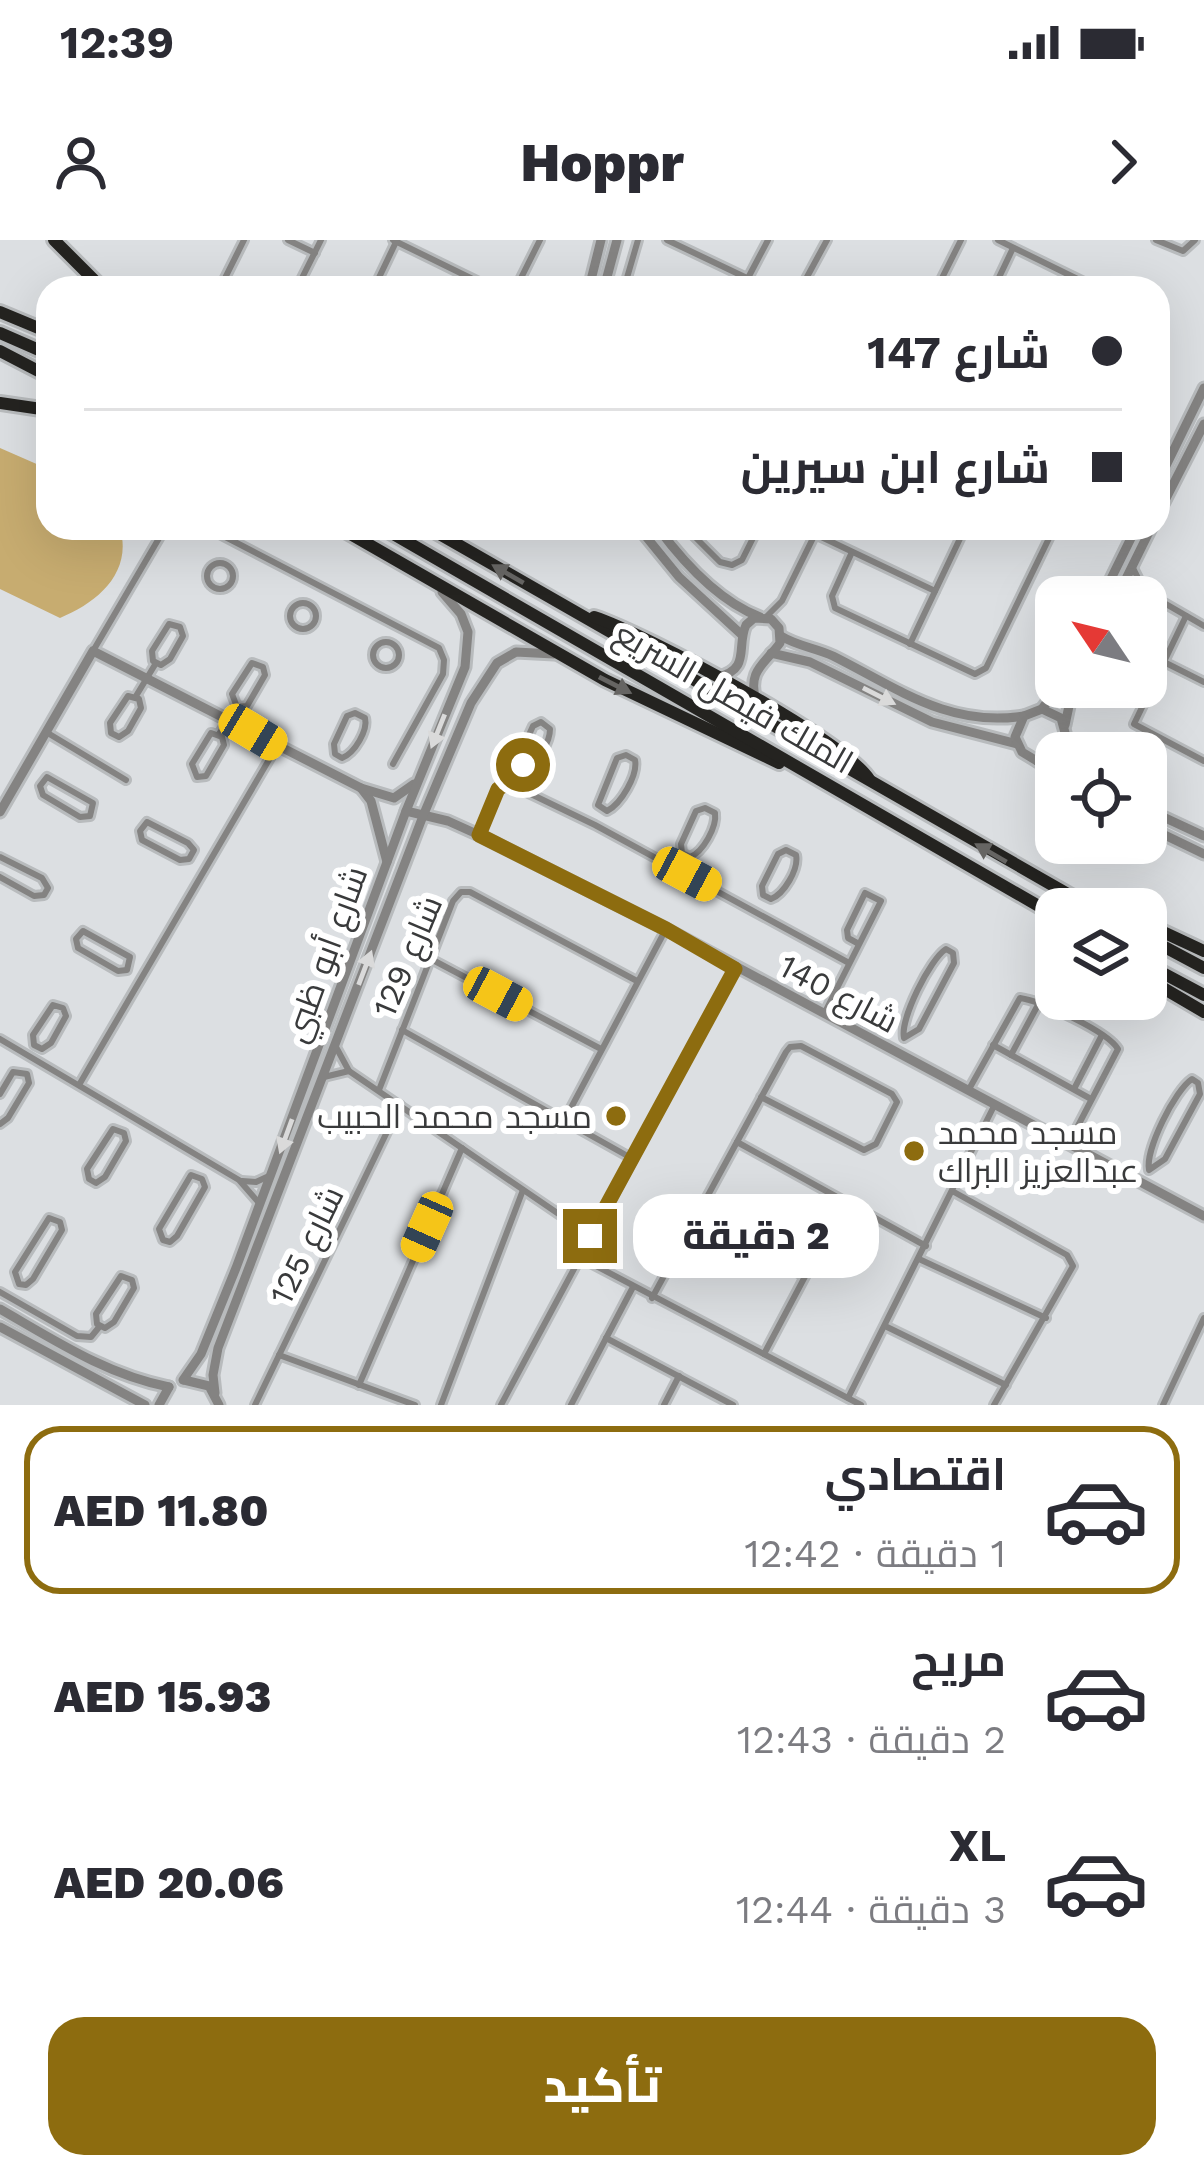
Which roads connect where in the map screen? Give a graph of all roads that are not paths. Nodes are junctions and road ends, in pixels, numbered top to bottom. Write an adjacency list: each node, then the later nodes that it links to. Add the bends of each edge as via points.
1 (54, 240): 21 (highway)
2 (244, 240): 22 (street)
3 (288, 240): 20 (street)
4 (321, 240): 20 (street)
5 (540, 240): 26 (street)
6 (601, 240): 27 (street)
7 (617, 240): 28 (street)
8 (638, 240): 29 (street)
9 (667, 240): 19 (street)
10 (690, 240): 19 (street)
11 (768, 240): 31 (street)
12 (827, 240): 32 (street)
13 (961, 240): 33 (street)
14 (998, 240): 18 (street)
15 (1156, 240): 16 (street, via 1180,251)
16 (1195, 240)
17 (395, 241): 24 (street); 25 (street)
18 (1013, 248): 34 (street); 35 (street)
19 (686, 249): 30 (street)
20 (314, 253): 23 (street)
21 (90, 276)
22 (226, 276)
23 (303, 276)
24 (379, 276)
25 (466, 276)
26 (522, 276)
27 (592, 276)
28 (607, 276)
29 (628, 276)
30 (744, 276)
31 (749, 276)
32 (808, 276)
33 (943, 276)
34 (1000, 276)
35 (1071, 276)
36 (0, 312): 37 (highway)
37 (36, 327)
38 (0, 333): 39 (highway)
39 (36, 349)
40 (0, 351): 41 (highway)
41 (36, 370)
42 (1204, 392): 45 (street, via 1191,423); 46 (street)
43 (0, 404): 44 (highway)
44 (36, 408)
45 (1201, 430): 47 (street)
46 (1170, 459)
47 (1170, 491)
48 (158, 540): 84 (street)
49 (231, 540): 69 (street)
50 (360, 540): 64 (highway)
51 (404, 540): 116 (highway, الملك فيصل السريع)
52 (450, 540): 75 (highway, الملك فيصل السريع, one-way to 52)
53 (649, 540): 81 (street)
54 (669, 540): 77 (street, via 710,584)
55 (698, 540): 56 (street, via 731,566)
56 (752, 540)
57 (812, 540): 72 (street)
58 (832, 540): 63 (street)
59 (960, 540): 71 (street)
60 (1048, 540): 83 (street, via 985,670 971,674)
61 (1130, 540): 66 (street)
62 (1145, 540): 65 (street)
63 (853, 552): 71 (street); 83 (street, via 833,606)
64 (403, 565): 85 (highway); 90 (street, شارع أبو ظبي, via 461,614)
65 (1132, 566): 67 (street); 68 (street)
66 (1112, 576)
67 (1128, 576)
68 (1135, 576)
69 (319, 586): 73 (street); 78 (street)
70 (218, 591): 70 (street, via 233,573 224,561 208,577)
71 (935, 591): 83 (street)
72 (782, 601): 77 (street); 80 (street)
73 (310, 602): 73 (street, via 298,604 296,630 316,614)
74 (1167, 605): 76 (street)
75 (573, 612): 92 (highway, via 626,629); 120 (highway, الملك فيصل السريع)
76 (1186, 616): 79 (street); 87 (street)
77 (763, 617): 80 (street); 81 (street, via 749,620)
78 (400, 626): 82 (street); 112 (street, via 430,640 444,660)
79 (1204, 626)
80 (780, 632): 86 (street); 101 (street, via 946,712 981,720)
81 (742, 639): 86 (street, via 752,654); 92 (street, via 742,661)
82 (393, 642): 82 (street, via 382,642 374,656 379,669 398,653)
83 (910, 644)
84 (93, 651): 91 (street); 104 (street)
85 (560, 655): 93 (street, via 516,652); 116 (highway, one-way to 116)
86 (769, 655): 96 (street, via 753,677); 107 (street, one-way to 107, via 810,662 942,726)
87 (1167, 656)
88 (156, 663): 88 (street, via 166,663 183,636 177,625 165,627 152,651); 91 (street)
89 (1167, 664): 94 (street)
90 (465, 667): 93 (street, via 479,666); 119 (street, شارع أبو ظبي, one-way to 119)
91 (148, 677): 95 (street); 102 (street)
92 (714, 677): 96 (highway)
93 (483, 680): 123 (street, شارع أبو ظبي)
94 (1204, 682)
95 (135, 697): 95 (street, via 123,699 110,723 114,735 124,735 141,708)
96 (756, 701): 120 (highway, via 847,754)
97 (237, 707): 97 (street, via 247,706 265,675 259,664 249,664 239,680 231,698); 102 (street)
98 (1069, 708): 103 (street)
99 (1142, 708): 111 (street, via 1134,724)
100 (1042, 709): 101 (street); 103 (street)
101 (1024, 716): 107 (street)
102 (230, 718): 106 (street); 108 (street)
103 (1065, 725): 105 (street)
104 (46, 732): 114 (street); 117 (street)
105 (1064, 732)
106 (219, 734): 106 (street, via 206,736 192,764 197,777 206,776 224,745)
107 (1017, 745): 110 (street)
108 (277, 746): 115 (street); 140 (street)
109 (339, 756): 109 (street, via 352,752 365,718 347,716 334,744); 115 (street)
110 (1035, 759)
111 (1204, 761)
112 (393, 764)
113 (526, 767): 113 (street, via 550,735 541,722 518,753); 122 (street)
114 (24, 771): 118 (street); 126 (street)
115 (328, 772): 121 (street)
116 (819, 779): 147 (highway, الملك فيصل السريع)
117 (126, 780)
118 (41, 782): 118 (street, via 43,795 80,817 92,813 93,803 53,777)
119 (417, 785): 121 (street, via 394,798); 125 (street, شارع أبو ظبي); 127 (street)
120 (873, 786): 142 (highway, الملك فيصل السريع, one-way to 120)
121 (362, 788): 139 (street)
122 (520, 788): 130 (street); 131 (street, via 498,789)
123 (433, 794): 127 (street, شارع أبو ظبي); 129 (street)
124 (604, 809): 124 (street, via 617,805 637,767 623,754 598,797); 130 (street)
125 (406, 811): 127 (street, شارع 140); 134 (street); 139 (street, شارع أبو ظبي)
126 (0, 812)
127 (423, 816): 129 (street, شارع 140); 134 (street, شارع أبو ظبي)
128 (1167, 819): 133 (street)
129 (448, 820): 131 (street, شارع 140)
130 (595, 824): 141 (street)
131 (479, 835): 149 (street, شارع 140)
132 (1167, 836): 135 (street)
133 (1204, 836)
134 (411, 849): 174 (street, شارع أبو ظبي, one-way to 134)
135 (1204, 854)
136 (686, 855): 136 (street, via 699,851 715,813 697,811 681,844); 141 (street)
137 (192, 856): 137 (street, via 192,846 152,822 141,827 142,840 180,860); 140 (street)
138 (0, 857): 143 (street, via 48,888 38,897)
139 (387, 863): 202 (street, شارع أبو ظبي, one-way to 202)
140 (206, 866): 159 (street)
141 (678, 868): 148 (street)
142 (1026, 872): 144 (highway, الملك فيصل السريع); 145 (highway)
143 (0, 877)
144 (1055, 888)
145 (1063, 888)
146 (767, 898): 146 (street, via 781,893 796,855 778,854 762,886); 148 (street)
147 (1035, 904)
148 (759, 912): 155 (street)
149 (666, 929): 158 (street, شارع 140); 161 (street)
150 (1167, 934): 153 (highway)
151 (859, 944): 151 (street, via 880,901 865,892 847,930); 155 (street)
152 (1167, 948): 157 (highway)
153 (1204, 951)
154 (429, 958): 161 (street, شارع 129, via 454,897 466,891); 169 (street, شارع 129); 176 (street)
155 (849, 963): 167 (street)
156 (130, 967): 156 (street, via 126,953 88,931 77,936 78,948 118,971); 159 (street)
157 (1204, 968)
158 (735, 969): 167 (street, شارع 140); 199 (street)
159 (143, 974): 183 (street)
160 (1167, 975): 163 (highway)
161 (637, 981): 176 (street)
162 (1167, 990): 166 (highway)
163 (1204, 995)
164 (1035, 1001): 173 (street, via 1015,1003)
165 (1035, 1010): 178 (street)
166 (1204, 1012)
167 (824, 1014): 177 (street, شارع 140)
168 (1072, 1020): 170 (street)
169 (401, 1030): 185 (street, شارع 129); 193 (street)
170 (1102, 1035): 184 (street); 189 (street, via 1118,1048)
171 (904, 1038): 171 (street, via 920,1029 953,952 937,956 904,1020); 177 (street)
172 (0, 1039): 179 (street)
173 (993, 1045): 178 (street); 186 (street)
174 (335, 1046): 180 (street); 182 (street, شارع أبو ظبي)
175 (37, 1047): 175 (street, via 51,1043 66,1016 61,1006 49,1008 33,1035); 179 (street)
176 (601, 1049): 193 (street)
177 (895, 1053): 186 (street, شارع 140)
178 (1011, 1055): 184 (street)
179 (31, 1058): 181 (street); 183 (street)
180 (349, 1071): 182 (street); 185 (street)
181 (23, 1072): 187 (street, via 11,1074); 194 (street, via 29,1083)
182 (323, 1078): 217 (street, شارع أبو ظبي)
183 (79, 1085): 192 (street)
184 (1074, 1089): 189 (street)
185 (379, 1090): 190 (street)
186 (968, 1091): 191 (street, شارع 140)
187 (0, 1094)
188 (761, 1097): 188 (street, via 864,1150 874,1147 897,1104 799,1045 788,1049); 196 (street)
189 (1091, 1099): 197 (street)
190 (400, 1105): 198 (street); 232 (street, شارع 125)
191 (995, 1105): 197 (street, شارع 140); 207 (street)
192 (129, 1114): 195 (street); 200 (street)
193 (563, 1121): 199 (street)
194 (0, 1124)
195 (121, 1130): 195 (street, via 108,1132 88,1169 92,1181 102,1181 126,1141)
196 (737, 1142): 208 (street); 210 (street)
197 (1069, 1142): 205 (street, شارع 140)
198 (461, 1148): 206 (street); 237 (street)
199 (633, 1159): 212 (street)
200 (208, 1161): 203 (street); 204 (street)
201 (1149, 1170): 201 (street, via 1165,1159 1200,1094 1192,1079 1150,1150); 205 (street)
202 (272, 1174): 204 (street); 209 (street, شارع أبو ظبي)
203 (199, 1176): 203 (street, via 187,1178 177,1195 159,1229 163,1240 173,1240 205,1187)
204 (239, 1180): 209 (street)
205 (1142, 1183): 211 (street, شارع 140)
206 (523, 1190): 212 (street); 246 (street)
207 (954, 1192): 213 (street); 225 (street, via 1071,1259 1072,1273)
208 (845, 1202): 213 (street); 218 (street)
209 (260, 1205): 216 (street, شارع أبو ظبي)
210 (697, 1216): 218 (street); 223 (street)
211 (1204, 1216)
212 (590, 1236): 214 (street)
213 (926, 1246): 215 (street)
214 (579, 1257): 220 (street); 247 (street)
215 (919, 1259): 225 (street); 228 (street)
216 (236, 1268): 217 (street); 235 (street, شارع أبو ظبي)
217 (250, 1272): 241 (street, شارع أبو ظبي, via 216,1357)
218 (805, 1277): 231 (street)
219 (19, 1284): 219 (street, via 29,1284 62,1230 56,1219 44,1221 15,1272); 222 (street)
220 (633, 1287): 223 (street); 230 (street)
221 (0, 1292): 222 (street)
222 (10, 1298): 227 (street, via 77,1336 91,1337)
223 (652, 1298): 231 (street)
224 (0, 1309): 233 (street)
225 (1046, 1318): 238 (street)
226 (1204, 1318): 253 (street)
227 (100, 1326): 227 (street, via 110,1326 134,1288 128,1277 116,1279 96,1314)
228 (885, 1326): 238 (street); 240 (street)
229 (0, 1327): 236 (street)
230 (607, 1338): 234 (street); 248 (street)
231 (764, 1354): 240 (street)
232 (279, 1355): 237 (street); 244 (street, شارع 125)
233 (110, 1369): 236 (street); 239 (street)
234 (679, 1376): 249 (street); 250 (street)
235 (183, 1380): 239 (street); 241 (street, via 201,1382)
236 (104, 1381): 242 (street)
237 (359, 1384): 245 (street)
238 (1006, 1385): 252 (street)
239 (169, 1387): 243 (street)
240 (848, 1398): 251 (street)
241 (217, 1399)
242 (146, 1405)
243 (159, 1405)
244 (254, 1405)
245 (416, 1405)
246 (441, 1405)
247 (501, 1405)
248 (571, 1405)
249 (664, 1405)
250 (733, 1405)
251 (861, 1405)
252 (994, 1405)
253 (1162, 1405)

